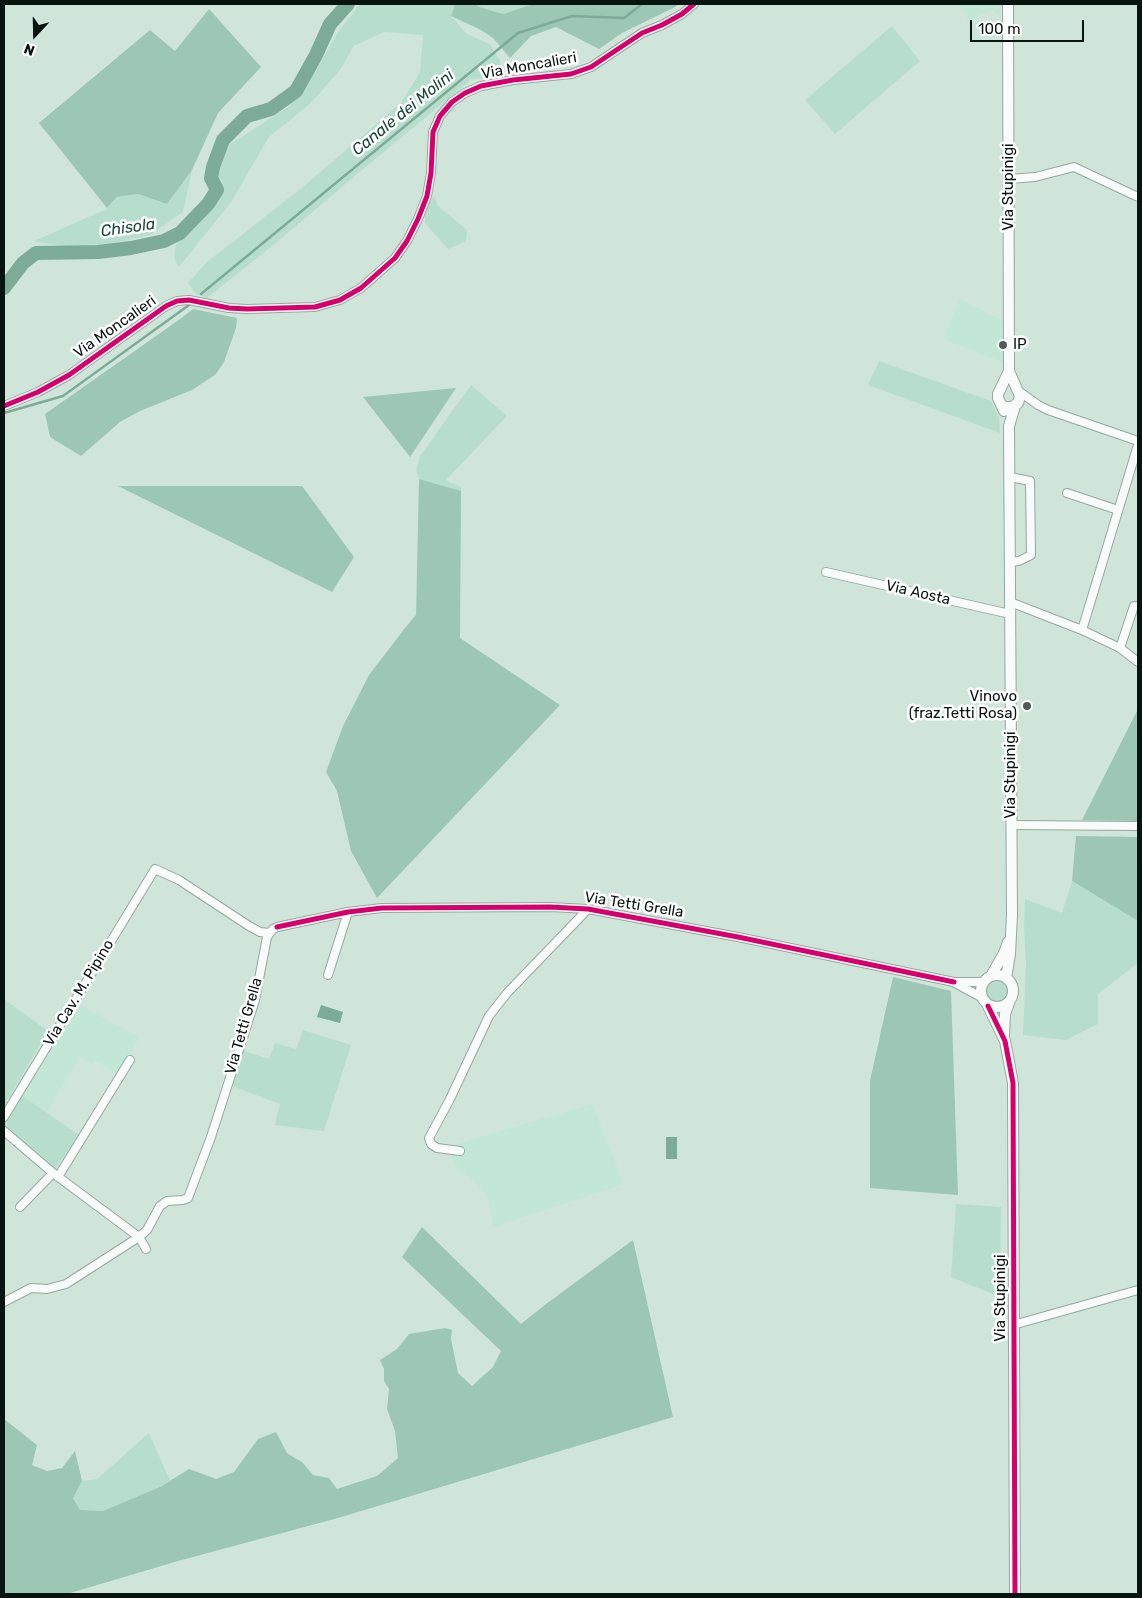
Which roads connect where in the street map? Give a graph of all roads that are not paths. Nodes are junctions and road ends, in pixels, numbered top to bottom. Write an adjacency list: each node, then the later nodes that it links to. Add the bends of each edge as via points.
1 (694, 4): 9 (street, Via Moncalieri, via 591,67 571,74 481,86 452,102 440,116 433,132 427,196 407,242 395,258 360,288 340,300 315,307 247,310 189,300 176,301 69,375)
2 (1008, 4): 3 (street, Via Stupinigi)
3 (1009, 179): 4 (street, via 1035,177 1074,167); 5 (street, Via Stupinigi)
4 (1138, 197)
5 (1009, 371): 6 (street, Via Stupinigi); 7 (street, Via Stupinigi)
6 (1001, 388): 7 (street, via 1008,385); 8 (street, via 998,394)
7 (1017, 397): 8 (street, via 1008,408); 10 (street, Via Stupinigi); 11 (street)
8 (1001, 405): 10 (street, Via Stupinigi)
9 (4, 406)
10 (1009, 426): 13 (street, Via Stupinigi)
11 (1138, 441)
12 (1138, 445): 15 (street)
13 (1010, 477): 16 (street, Via Stupinigi); 16 (street, via 1030,481 1031,555)
14 (1067, 493): 15 (street)
15 (1118, 510): 21 (street)
16 (1010, 562): 18 (street, Via Stupinigi)
17 (826, 572): 20 (street, Via Aosta)
18 (1010, 602): 20 (street, Via Stupinigi); 21 (street)
19 (1138, 606): 22 (street, via 1134,606)
20 (1010, 614): 24 (street, Via Stupinigi)
21 (1082, 630): 22 (street)
22 (1120, 648): 23 (street)
23 (1138, 662)
24 (1011, 825): 25 (street); 28 (street, Via Stupinigi)
25 (1138, 826)
26 (588, 909): 27 (street, Via Tetti Grella, via 393,907); 33 (street, Via Tetti Grella); 40 (street, via 489,1016 429,1138 437,1148)
27 (348, 912): 29 (street, Via Tetti Grella, via 277,927); 30 (street)
28 (1011, 929): 31 (street, Via Stupinigi); 32 (street, Via Stupinigi, via 1004,953)
29 (269, 933): 38 (street, Via Cav. M. Pipino, via 249,926 179,880 155,870); 43 (street, Via Tetti Grella, via 254,1000 190,1194 186,1200 160,1206 147,1230)
30 (328, 975)
31 (1006, 978): 32 (street, via 996,975); 35 (street, Via Stupinigi, via 1013,992)
32 (987, 979): 33 (street, Via Tetti Grella); 34 (street, Via Stupinigi, via 980,992)
33 (954, 982): 34 (street, Via Tetti Grella)
34 (985, 1002): 35 (street, via 998,1008); 36 (street, Via Stupinigi)
35 (1009, 1003): 36 (street, Via Stupinigi, via 1005,1014)
36 (1005, 1041): 47 (street, Via Stupinigi, via 1013,1094)
37 (130, 1060): 41 (street)
38 (4, 1117)
39 (4, 1131): 41 (street)
40 (460, 1151)
41 (55, 1175): 42 (street); 43 (street)
42 (20, 1207)
43 (139, 1237): 44 (street); 46 (street, Via Tetti Grella, via 66,1284 47,1289 31,1288)
44 (146, 1249)
45 (1138, 1290): 47 (street)
46 (4, 1302)
47 (1013, 1325): 48 (street, Via Stupinigi)
48 (1015, 1594)

